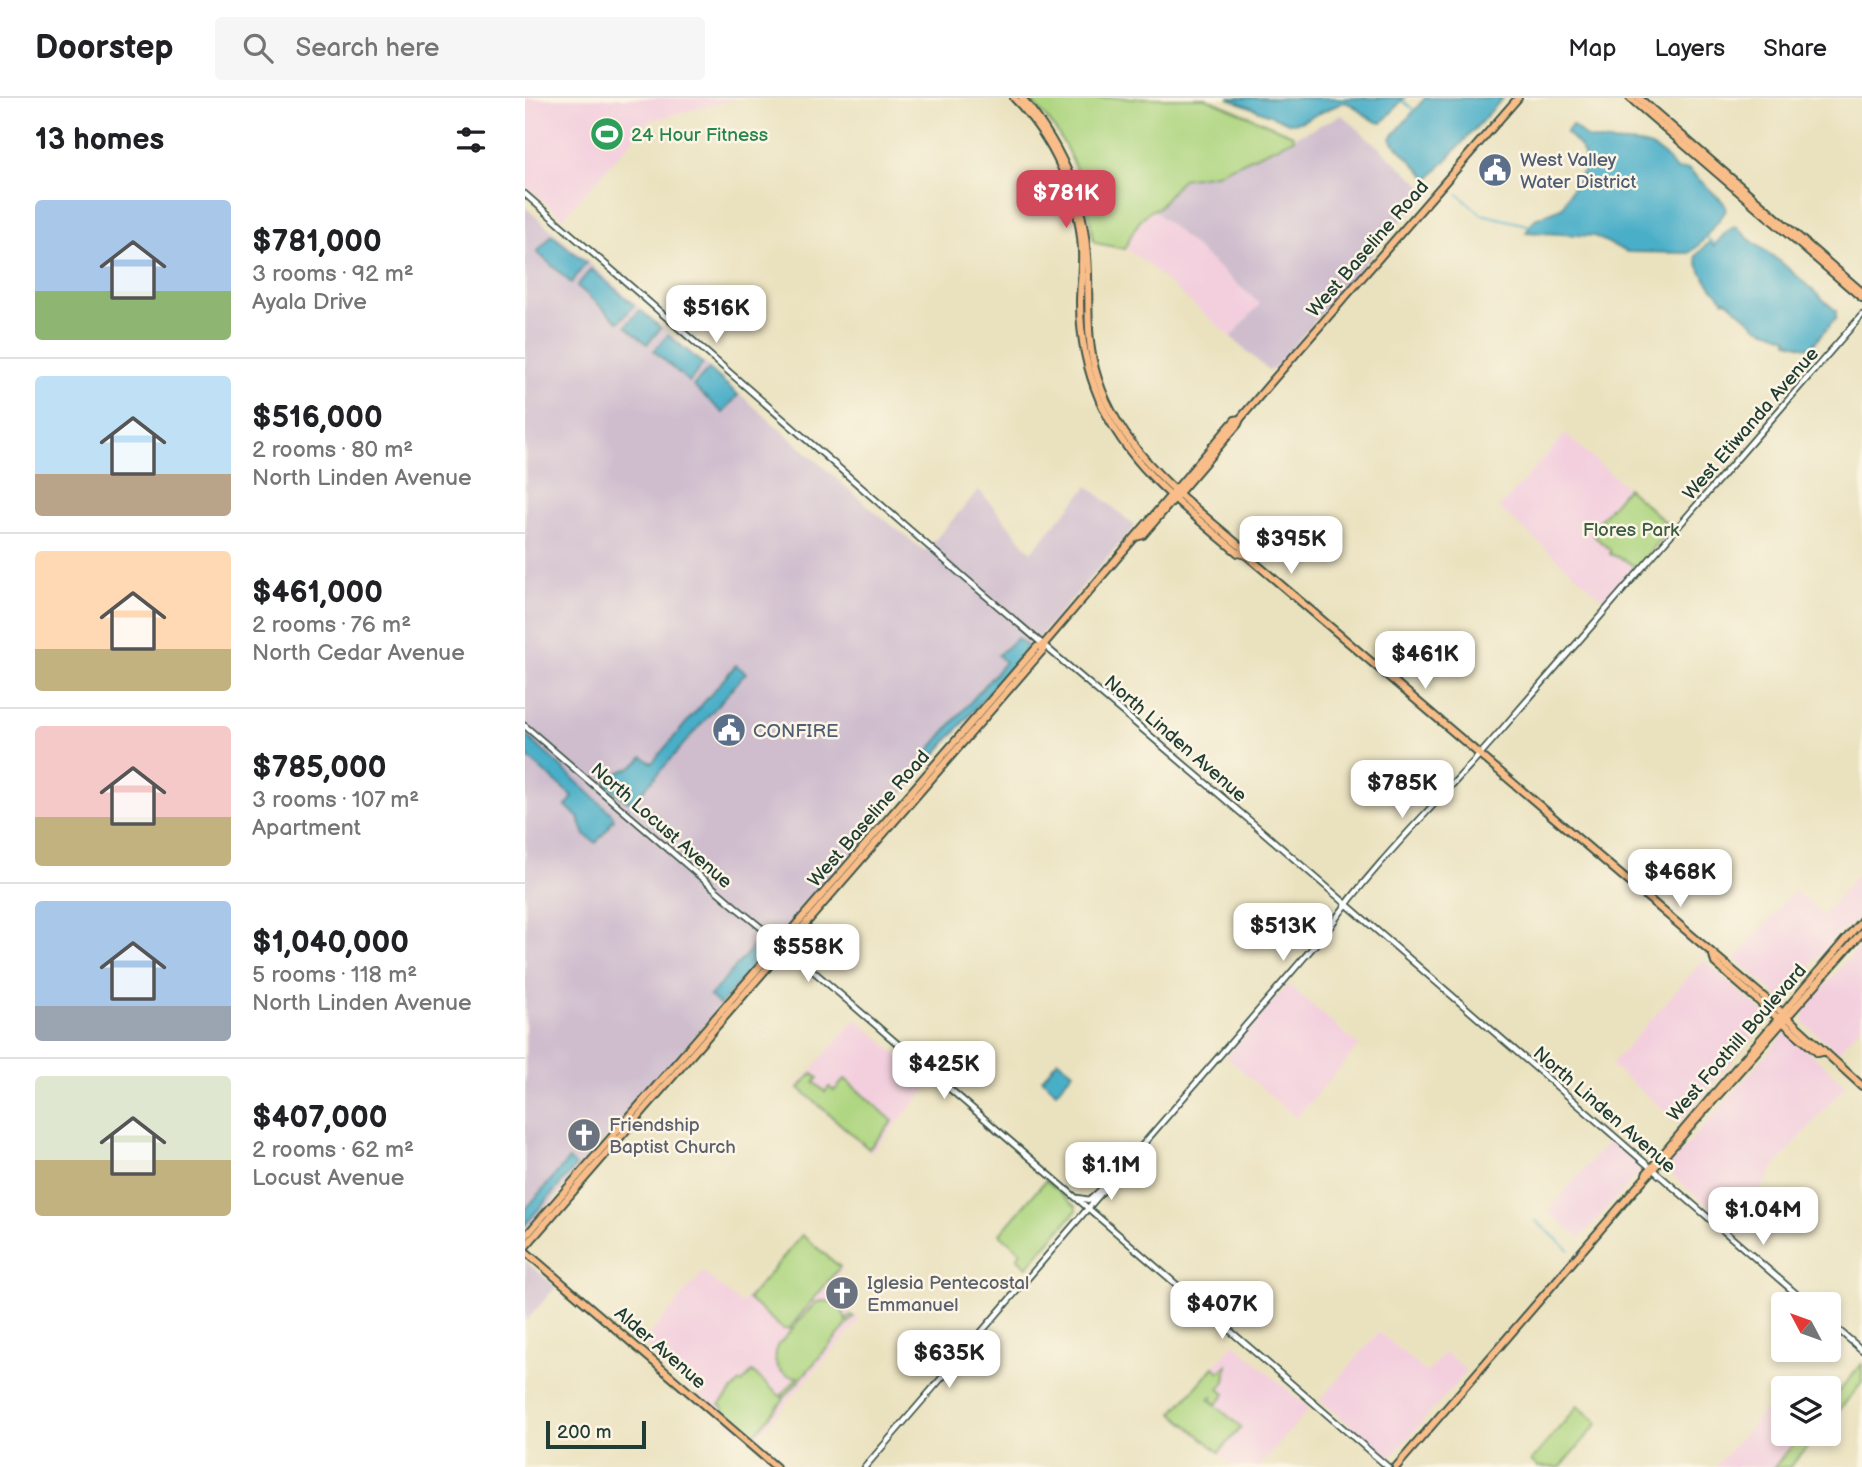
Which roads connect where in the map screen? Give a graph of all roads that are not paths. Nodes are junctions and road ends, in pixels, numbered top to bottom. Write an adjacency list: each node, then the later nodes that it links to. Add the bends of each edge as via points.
1 (1014, 98): 10 (main road, via 1061,167 1077,216 1082,248 1081,323 1093,381 1120,439 1139,464)
2 (1022, 98): 10 (main road, via 1060,153 1081,207 1087,323 1098,381 1126,435)
3 (1518, 98): 10 (main road, West Baseline Road)
4 (1630, 98): 8 (main road)
5 (1639, 98): 7 (main road)
6 (525, 194): 11 (street, North Linden Avenue)
7 (1862, 292)
8 (1862, 298)
9 (1862, 315): 13 (street, West Etiwanda Avenue)
10 (1175, 494): 11 (main road, West Baseline Road); 13 (main road)
11 (1044, 644): 14 (street, North Linden Avenue); 18 (main road, West Baseline Road); 18 (main road, West Baseline Road)
12 (525, 726): 18 (street, North Locust Avenue)
13 (1479, 755): 14 (street, West Etiwanda Avenue); 19 (main road)
14 (1346, 904): 25 (street, North Linden Avenue); 26 (street, West Etiwanda Avenue)
15 (1862, 920): 17 (main road, West Foothill Boulevard)
16 (1862, 932): 21 (main road, West Foothill Boulevard)
17 (1845, 939): 21 (main road); 23 (main road, West Foothill Boulevard)
18 (783, 946): 27 (street, North Locust Avenue); 29 (main road, West Baseline Road); 30 (main road)
19 (1712, 955): 20 (main road); 22 (main road)
20 (1723, 969): 22 (main road); 23 (main road)
21 (1830, 970): 23 (main road, West Foothill Boulevard)
22 (1741, 978): 23 (main road)
23 (1783, 1018): 24 (main road); 25 (main road, West Foothill Boulevard)
24 (1862, 1086)
25 (1652, 1168): 31 (street, North Linden Avenue); 37 (main road, West Foothill Boulevard)
26 (1114, 1179): 27 (street, via 1090,1200); 28 (street)
27 (1073, 1196): 28 (street, North Locust Avenue)
28 (1088, 1209): 35 (street); 36 (street, North Locust Avenue)
29 (525, 1237)
30 (525, 1249): 34 (main road, Alder Avenue)
31 (1794, 1292)
32 (1841, 1332): 33 (street)
33 (1862, 1350)
34 (776, 1467)
35 (865, 1467)
36 (1388, 1467)
37 (1397, 1467)

